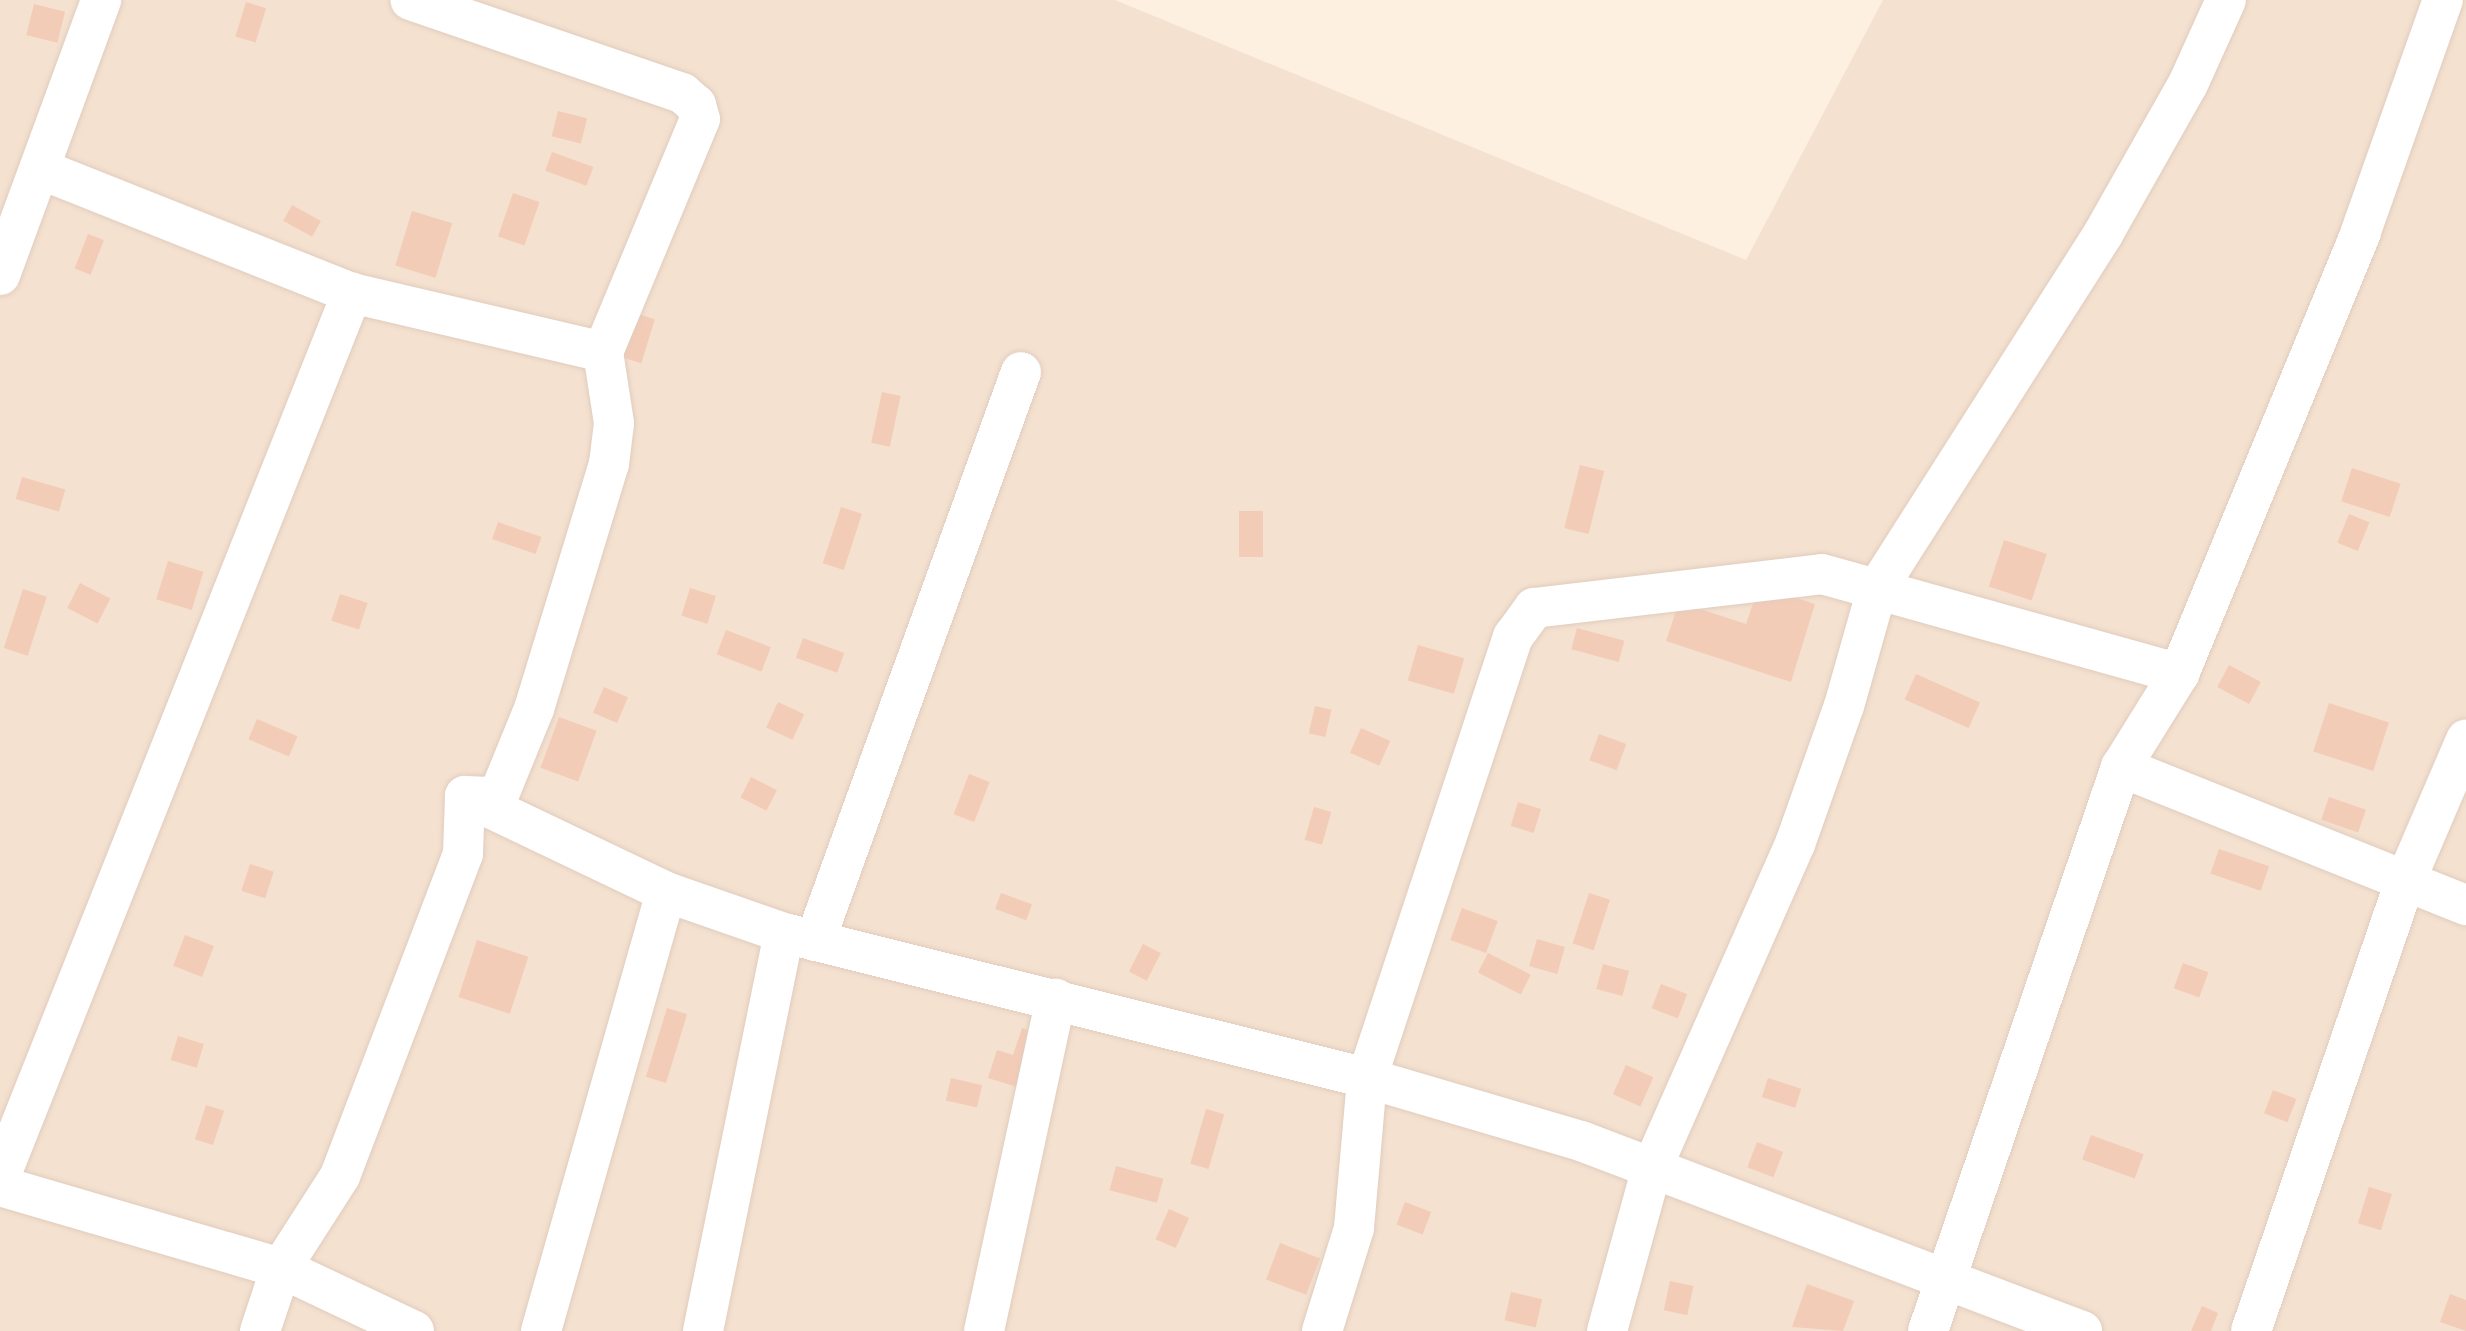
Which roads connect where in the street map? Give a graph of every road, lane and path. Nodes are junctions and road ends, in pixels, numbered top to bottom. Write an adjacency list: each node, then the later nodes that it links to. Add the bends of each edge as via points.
1 (101, 0): 5 (street)
2 (411, 0): 8 (street, via 682,93 700,111 696,135)
3 (2226, 0): 10 (street, via 2188,84 2103,234)
4 (2443, 0): 11 (street, via 2360,234)
5 (40, 169): 6 (street); 7 (street)
6 (0, 275)
7 (352, 293): 8 (street); 22 (street)
8 (603, 352): 14 (street, via 614,423 587,552 498,797)
9 (1021, 372): 18 (street)
10 (1877, 589): 11 (street); 20 (street, via 1822,574 1797,575 1534,608 1513,637); 21 (street, via 1844,706 1795,844)
11 (2179, 674): 13 (street)
12 (2466, 740): 15 (street)
13 (2121, 767): 15 (street); 25 (street)
14 (465, 796): 16 (street); 24 (street, via 463,854 340,1176)
15 (2405, 882): 17 (street); 35 (street)
16 (666, 892): 18 (street); 28 (street)
17 (2466, 905)
18 (800, 937): 19 (street); 29 (street)
19 (1056, 999): 20 (street); 30 (street)
20 (1367, 1078): 21 (street); 31 (street, via 1354,1228)
21 (1652, 1168): 25 (street); 32 (street)
22 (0, 1177)
23 (0, 1186): 24 (street)
24 (281, 1268): 26 (street); 27 (street)
25 (1943, 1278): 33 (street); 34 (street)
26 (260, 1331)
27 (414, 1331)
28 (541, 1331)
29 (703, 1331)
30 (984, 1331)
31 (1322, 1331)
32 (1607, 1331)
33 (1928, 1331)
34 (2082, 1331)
35 (2251, 1331)

